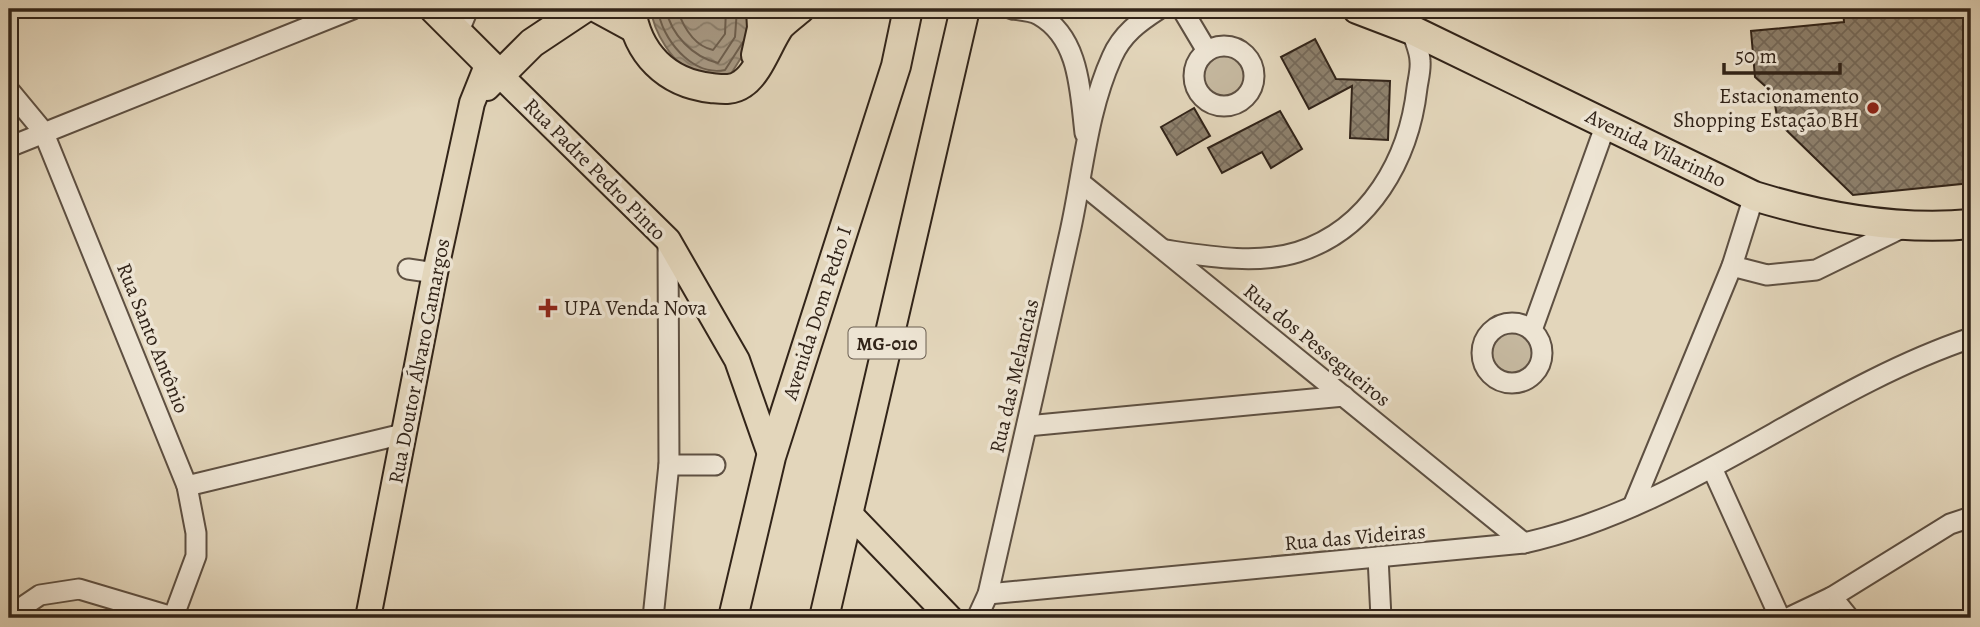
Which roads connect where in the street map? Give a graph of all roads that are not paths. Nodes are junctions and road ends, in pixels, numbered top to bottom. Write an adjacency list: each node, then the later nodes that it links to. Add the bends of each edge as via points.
1 (353, 9): 22 (street)
2 (434, 9): 15 (highway, Rua Padre Pedro Pinto)
3 (555, 9): 18 (highway, Rua Doutor Álvaro Camargos)
4 (583, 9): 18 (highway, Rua Doutor Álvaro Camargos)
5 (599, 9): 14 (highway)
6 (761, 9): 19 (highway, via 762,28)
7 (800, 9): 19 (highway, via 782,24)
8 (908, 9): 38 (highway, Avenida Dom Pedro I, via 896,65)
9 (965, 9): 48 (highway, MG-010)
10 (1012, 9): 23 (street, Rua das Melancias, via 1039,15 1067,41 1078,78)
11 (1159, 9): 23 (street, Rua das Melancias, via 1133,26 1112,56)
12 (1182, 9): 16 (street)
13 (1357, 9): 17 (highway, Avenida Vilarinho, via 1412,30)
14 (632, 18): 19 (highway, via 654,64 674,78 727,90)
15 (463, 21): 18 (highway, Rua Padre Pedro Pinto)
16 (1207, 51)
17 (1431, 53): 21 (highway, Avenida Vilarinho); 30 (street, via 1402,156 1380,193 1346,227 1298,252 1256,257)
18 (494, 69): 29 (main road, Rua Padre Pedro Pinto); 33 (main road, Rua Doutor Álvaro Camargos, via 472,103)
19 (751, 75)
20 (9, 90): 22 (street, Rua Santo Antônio)
21 (1606, 124): 26 (highway, Avenida Vilarinho); 34 (street)
22 (43, 131): 24 (street); 45 (street, Rua Santo Antônio)
23 (1086, 141): 25 (street, Rua das Melancias)
24 (9, 147)
25 (1081, 183): 30 (street, Rua dos Pessegueiros); 39 (street, Rua das Melancias)
26 (1754, 196): 28 (highway, Avenida Vilarinho); 31 (street)
27 (1971, 224): 28 (highway, Avenida Vilarinho)
28 (1907, 226): 31 (street, via 1816,270 1767,275)
29 (668, 240): 36 (main road, Rua Padre Pedro Pinto, via 737,360); 43 (street)
30 (1164, 250): 37 (street, Rua dos Pessegueiros)
31 (1732, 266): 46 (street)
32 (408, 269): 33 (street)
33 (435, 273): 40 (main road, Rua Doutor Álvaro Camargos)
34 (1532, 330)
35 (1971, 338): 44 (street, Rua das Videiras, via 1925,354)
36 (747, 387): 38 (main road, via 769,405); 41 (main road, Rua Padre Pedro Pinto)
37 (1344, 396): 39 (street); 49 (street, Rua dos Pessegueiros)
38 (787, 404): 41 (highway, Avenida Dom Pedro I)
39 (1027, 426): 51 (street, Rua das Melancias)
40 (403, 434): 45 (street); 55 (main road, Rua Doutor Álvaro Camargos)
41 (771, 457): 57 (highway, Avenida Dom Pedro I)
42 (715, 465): 43 (street)
43 (669, 466): 56 (street)
44 (1712, 468): 46 (street, Rua das Videiras); 62 (street)
45 (187, 486): 54 (street, Rua Santo Antônio, via 196,556)
46 (1633, 506): 49 (street, Rua das Videiras, via 1571,533)
47 (1971, 517): 52 (street, via 1950,524)
48 (852, 527): 58 (highway, MG-010); 59 (main road)
49 (1524, 543): 50 (street, Rua das Videiras)
50 (1378, 557): 51 (street, Rua das Videiras); 61 (street)
51 (988, 594): 60 (street, Rua das Melancias)
52 (1832, 597): 63 (street); 64 (street)
53 (9, 616): 54 (street, via 40,595 79,589)
54 (173, 618)
55 (368, 618)
56 (653, 618)
57 (733, 618)
58 (824, 618)
59 (950, 618)
60 (977, 618)
61 (1381, 618)
62 (1780, 618)
63 (1787, 618)
64 (1849, 618)

